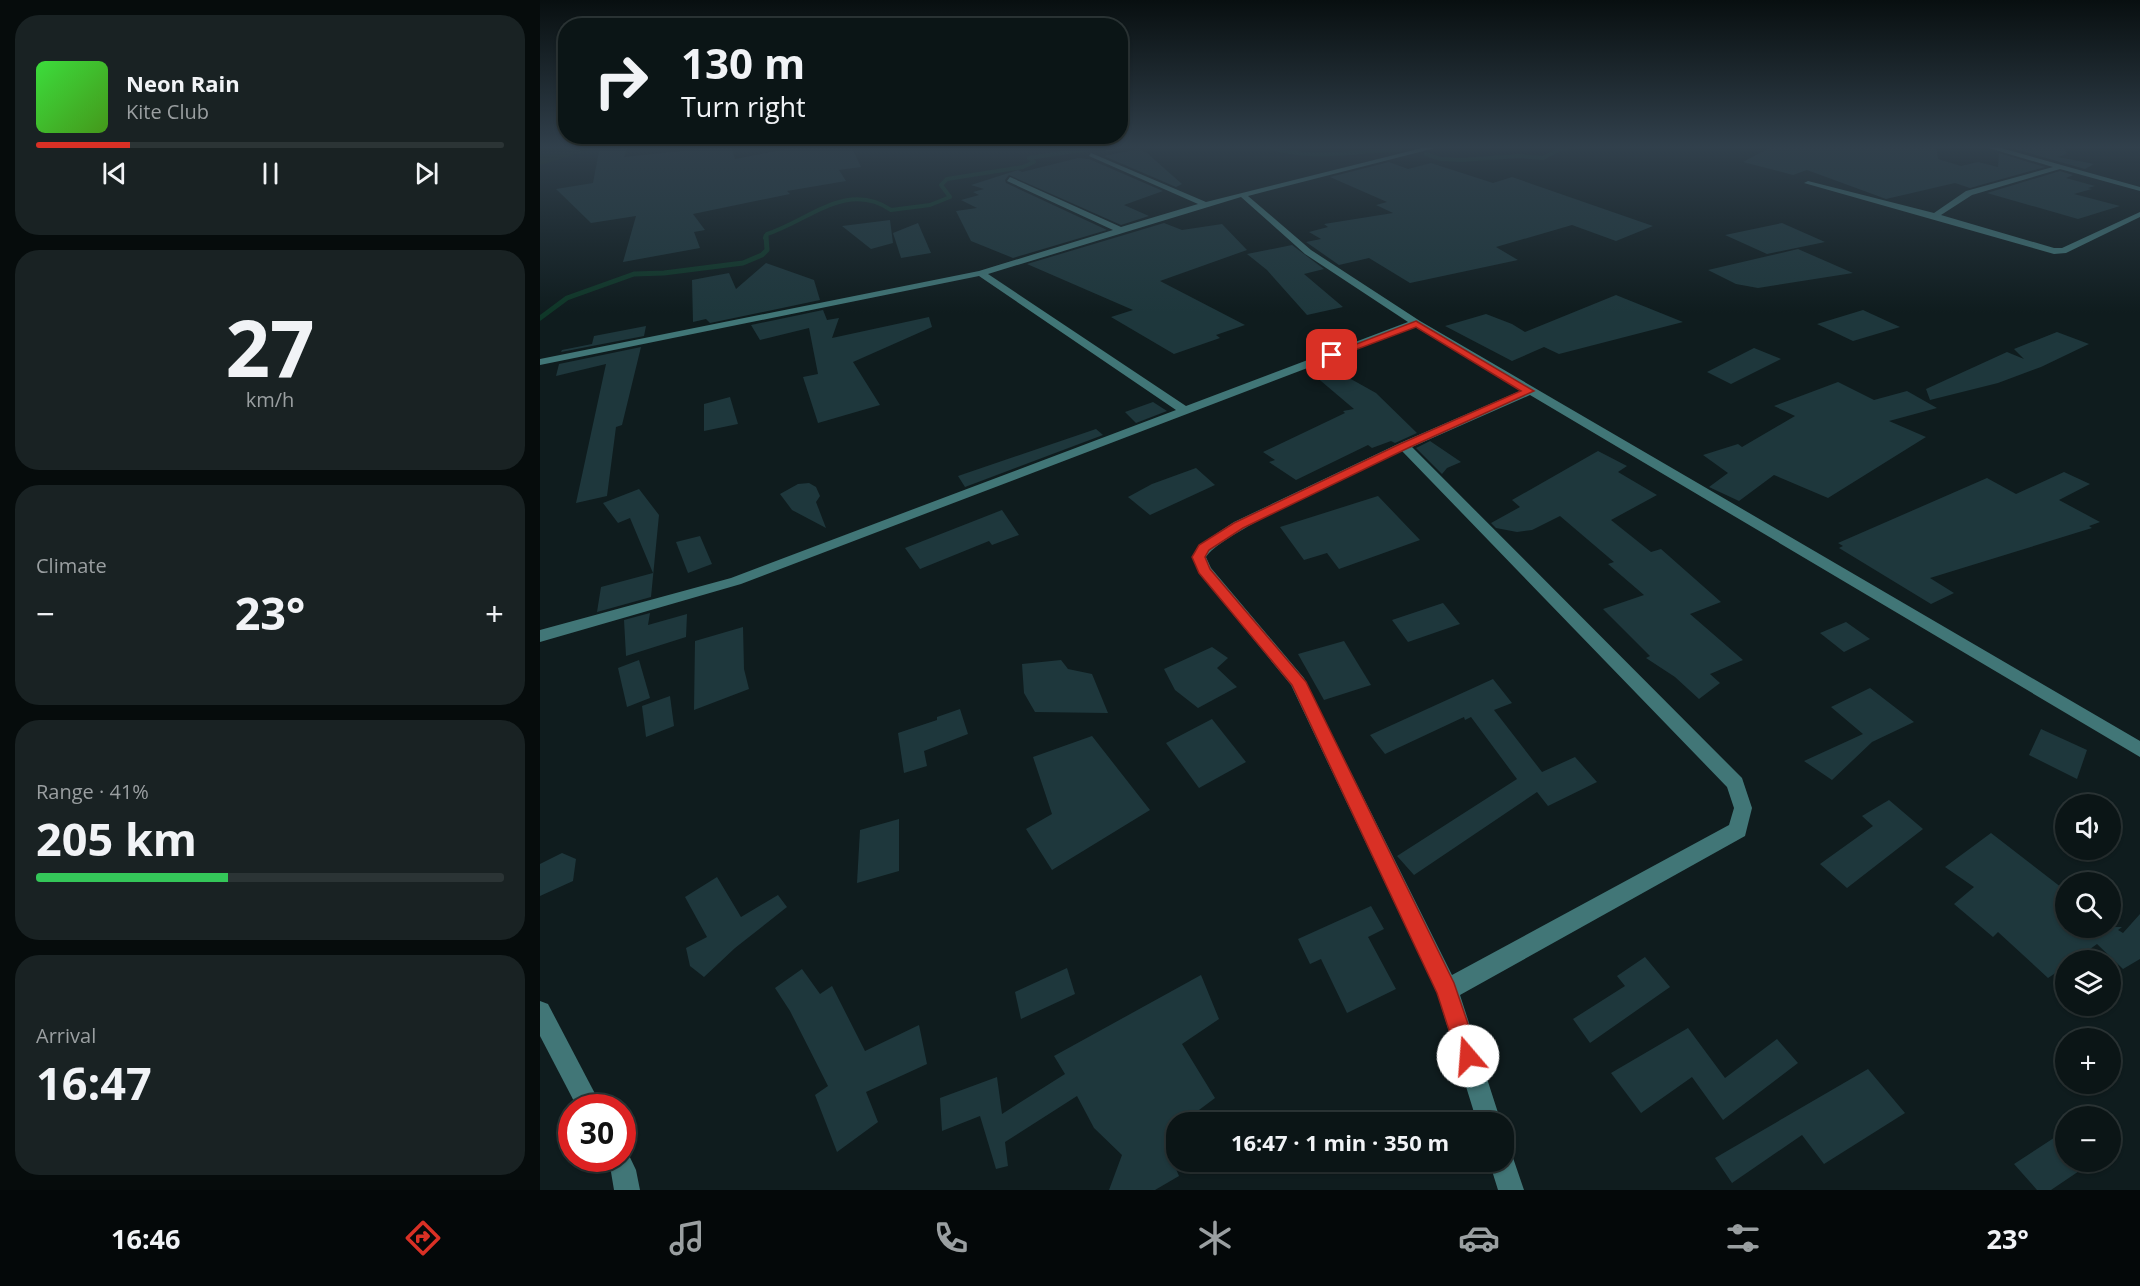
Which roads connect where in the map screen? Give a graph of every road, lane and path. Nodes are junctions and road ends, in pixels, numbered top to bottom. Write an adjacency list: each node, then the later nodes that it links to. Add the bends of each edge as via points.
1 (1059, 202): 10 (street)
2 (1199, 202): 7 (street)
3 (1214, 202): 7 (street)
4 (1251, 202): 12 (street, via 1308,252)
5 (1879, 202): 9 (street)
6 (1956, 202): 9 (street)
7 (1205, 204): 10 (street)
8 (2140, 214): 9 (street, via 2062,251)
9 (1935, 216)
10 (1123, 231): 11 (street)
11 (981, 273): 13 (street); 15 (street)
12 (1416, 324): 14 (street); 15 (street)
13 (540, 362)
14 (1529, 391): 16 (street); 18 (street)
15 (1186, 411): 17 (street, via 736,581)
16 (1404, 446): 19 (street, via 1239,525 1204,548 1199,557 1211,579 1298,682); 19 (street, via 1735,783 1743,808 1737,830)
17 (540, 636)
18 (2140, 750)
19 (1447, 990): 22 (street)
20 (540, 1012): 21 (street)
21 (583, 1094)
22 (1486, 1112)
23 (623, 1172): 25 (street)
24 (1505, 1172): 26 (street)
25 (627, 1190)
26 (1511, 1190)

